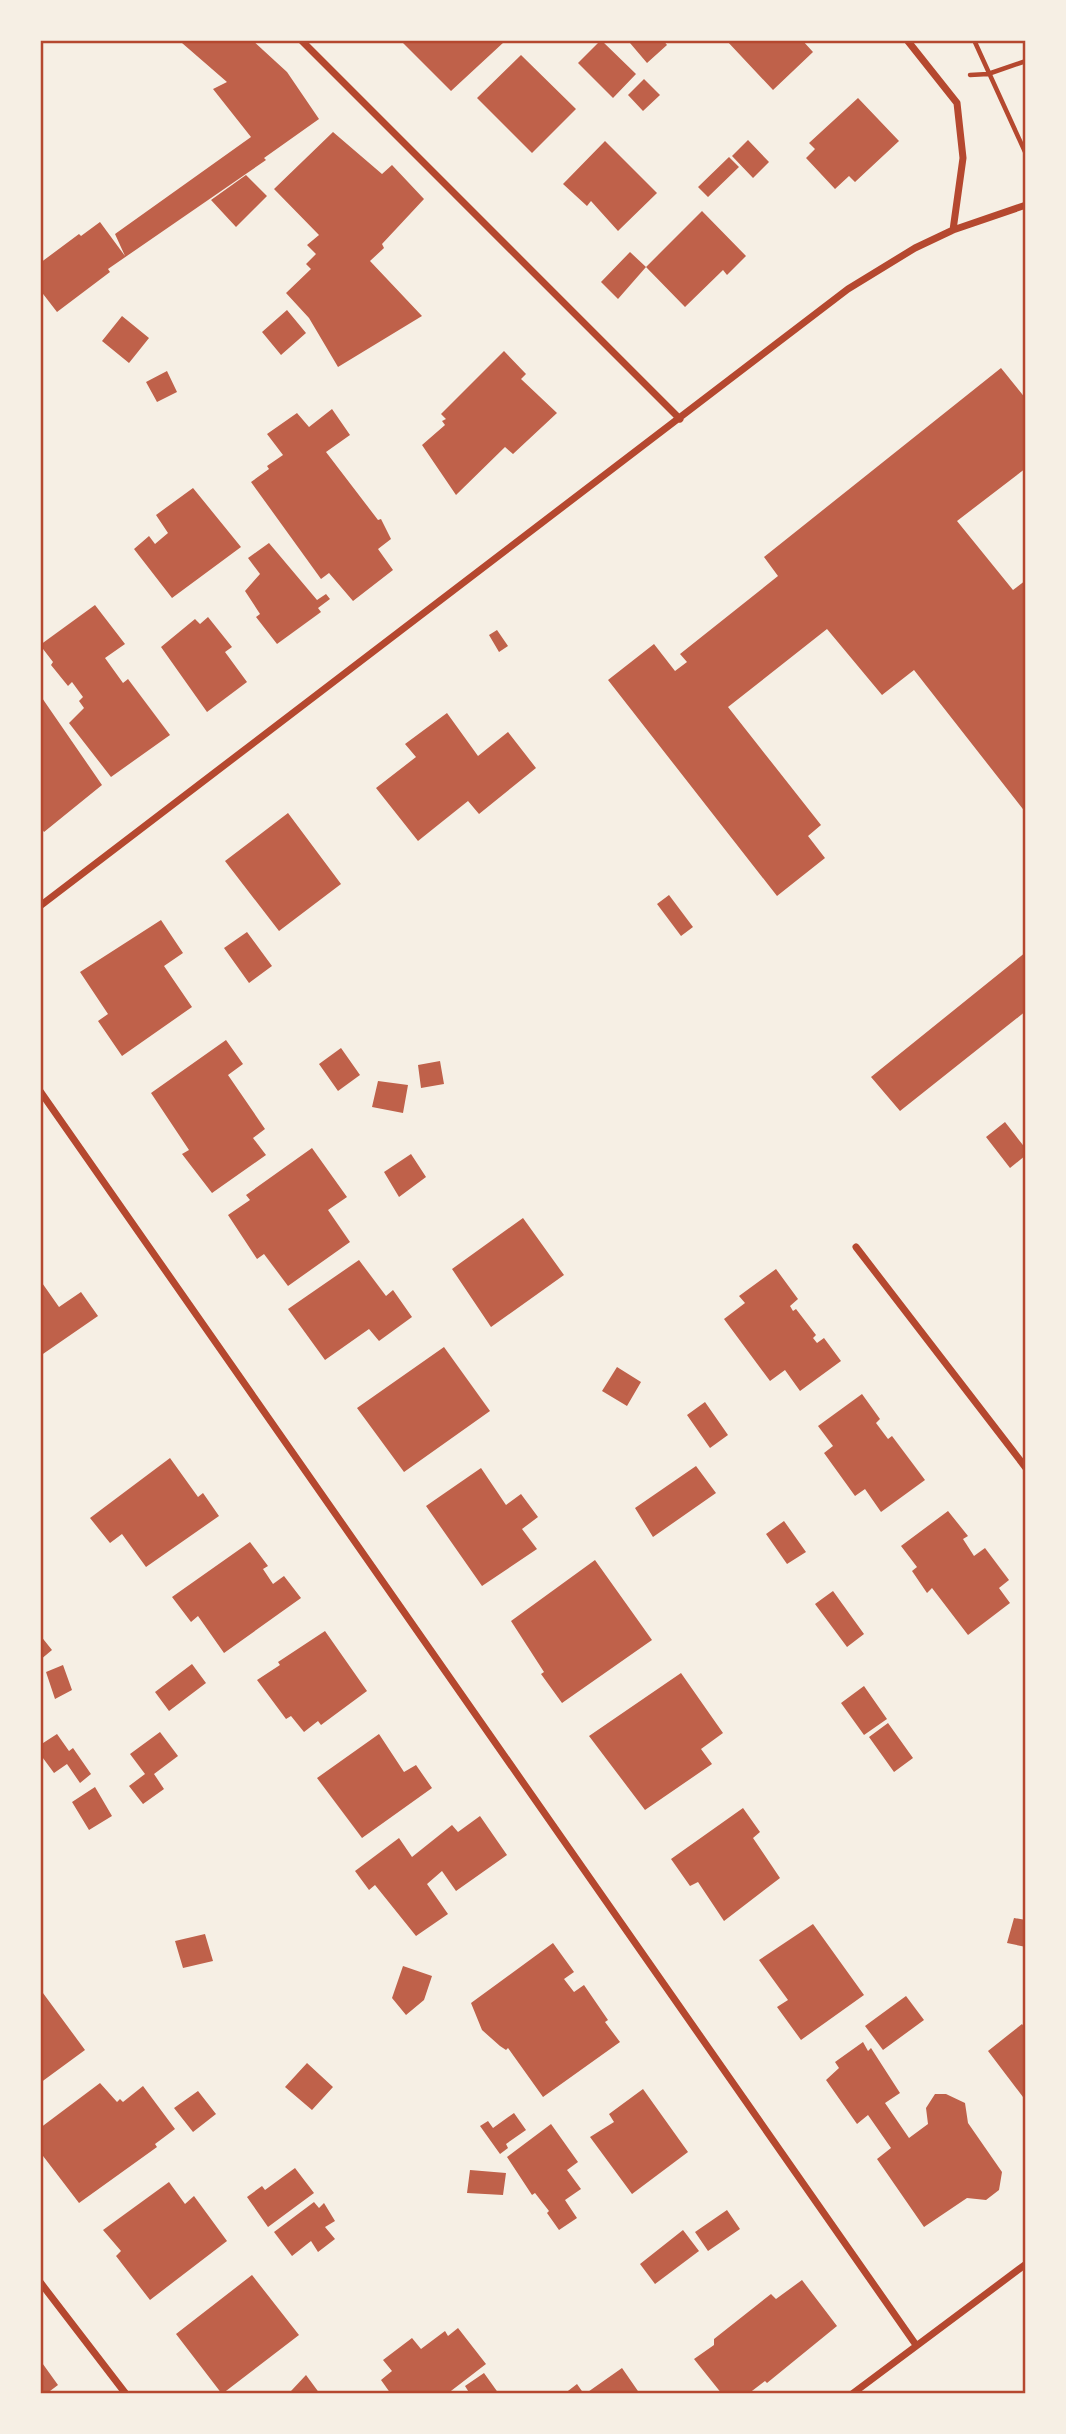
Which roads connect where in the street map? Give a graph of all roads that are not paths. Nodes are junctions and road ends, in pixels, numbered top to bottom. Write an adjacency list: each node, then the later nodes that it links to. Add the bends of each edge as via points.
1 (301, 40): 5 (street)
2 (907, 40): 4 (street, via 957,103 963,158)
3 (1026, 205): 4 (street)
4 (953, 230): 5 (street, via 848,289)
5 (680, 419): 6 (street)
6 (40, 906)
7 (40, 1091): 12 (street)
8 (856, 1247): 9 (street)
9 (1026, 1468)
10 (1026, 2264): 12 (street)
11 (40, 2282): 13 (street)
12 (916, 2345): 14 (street)
13 (126, 2394)
14 (852, 2394)

